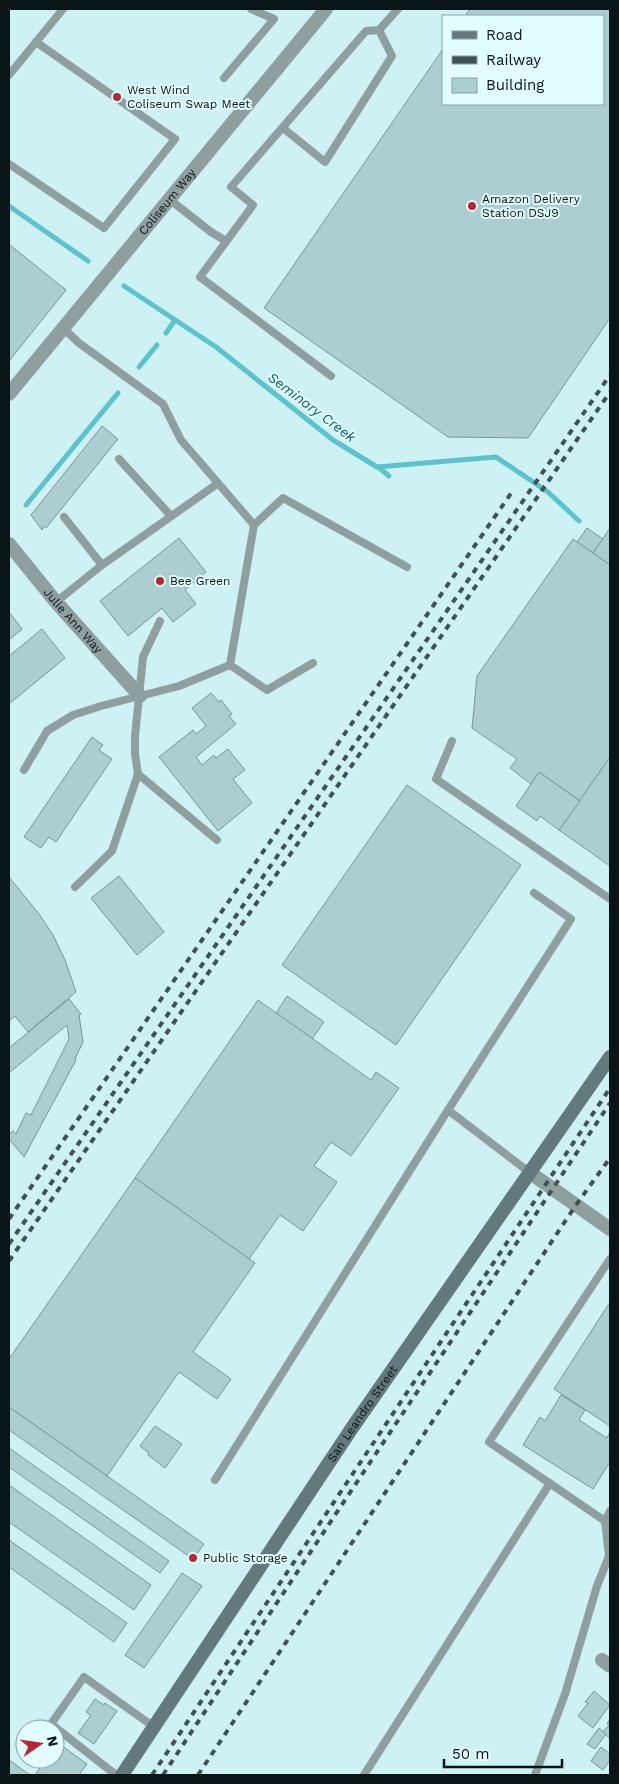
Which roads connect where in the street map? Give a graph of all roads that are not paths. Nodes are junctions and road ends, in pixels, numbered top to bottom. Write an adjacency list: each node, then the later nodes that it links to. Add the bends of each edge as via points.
1 (63, 9): 6 (lane)
2 (251, 9): 8 (lane, via 274,19)
3 (326, 9): 11 (street, Coliseum Way)
4 (398, 9): 5 (lane)
5 (379, 30): 9 (lane, via 366,31); 9 (lane, via 392,56 325,162)
6 (36, 42): 7 (lane); 10 (lane, via 175,139 104,228)
7 (9, 75)
8 (224, 78)
9 (283, 128): 12 (lane, via 231,187 253,204)
10 (9, 164)
11 (169, 199): 12 (lane); 13 (street, Coliseum Way)
12 (226, 241): 14 (lane, via 200,277)
13 (63, 328): 15 (street, Coliseum Way); 17 (lane, via 163,404 181,440)
14 (331, 376)
15 (9, 394)
16 (119, 459): 18 (lane)
17 (217, 484): 18 (lane); 20 (lane)
18 (171, 516): 22 (lane)
19 (64, 517): 22 (lane)
20 (254, 525): 23 (lane, via 283,498); 27 (lane)
21 (9, 544): 24 (street, Julie Ann Way)
22 (102, 565): 24 (lane)
23 (407, 567)
24 (56, 602): 28 (street, Julie Ann Way)
25 (160, 621): 28 (lane, via 143,657)
26 (313, 662): 27 (lane, via 267,690)
27 (230, 665): 28 (lane, via 179,686)
28 (140, 696): 30 (lane, via 74,715 47,731); 31 (lane, via 135,736)
29 (452, 741): 35 (lane, via 436,779)
30 (24, 770)
31 (138, 774): 32 (lane); 33 (lane, via 112,851)
32 (217, 840)
33 (76, 887)
34 (534, 893): 37 (lane, via 571,919)
35 (610, 899)
36 (610, 1057): 38 (main road, San Leandro Street)
37 (448, 1110): 38 (lane); 41 (lane)
38 (530, 1172): 39 (street); 45 (main road, San Leandro Street, via 352,1428)
39 (610, 1229)
40 (610, 1259): 42 (lane, via 489,1442)
41 (215, 1480)
42 (550, 1483): 44 (lane); 48 (lane)
43 (610, 1511): 44 (lane)
44 (604, 1521): 49 (lane, via 609,1556 565,1694)
45 (154, 1727): 46 (lane, via 84,1677 50,1724); 47 (main road, San Leandro Street)
46 (116, 1775)
47 (122, 1775)
48 (364, 1775)
49 (534, 1775)

